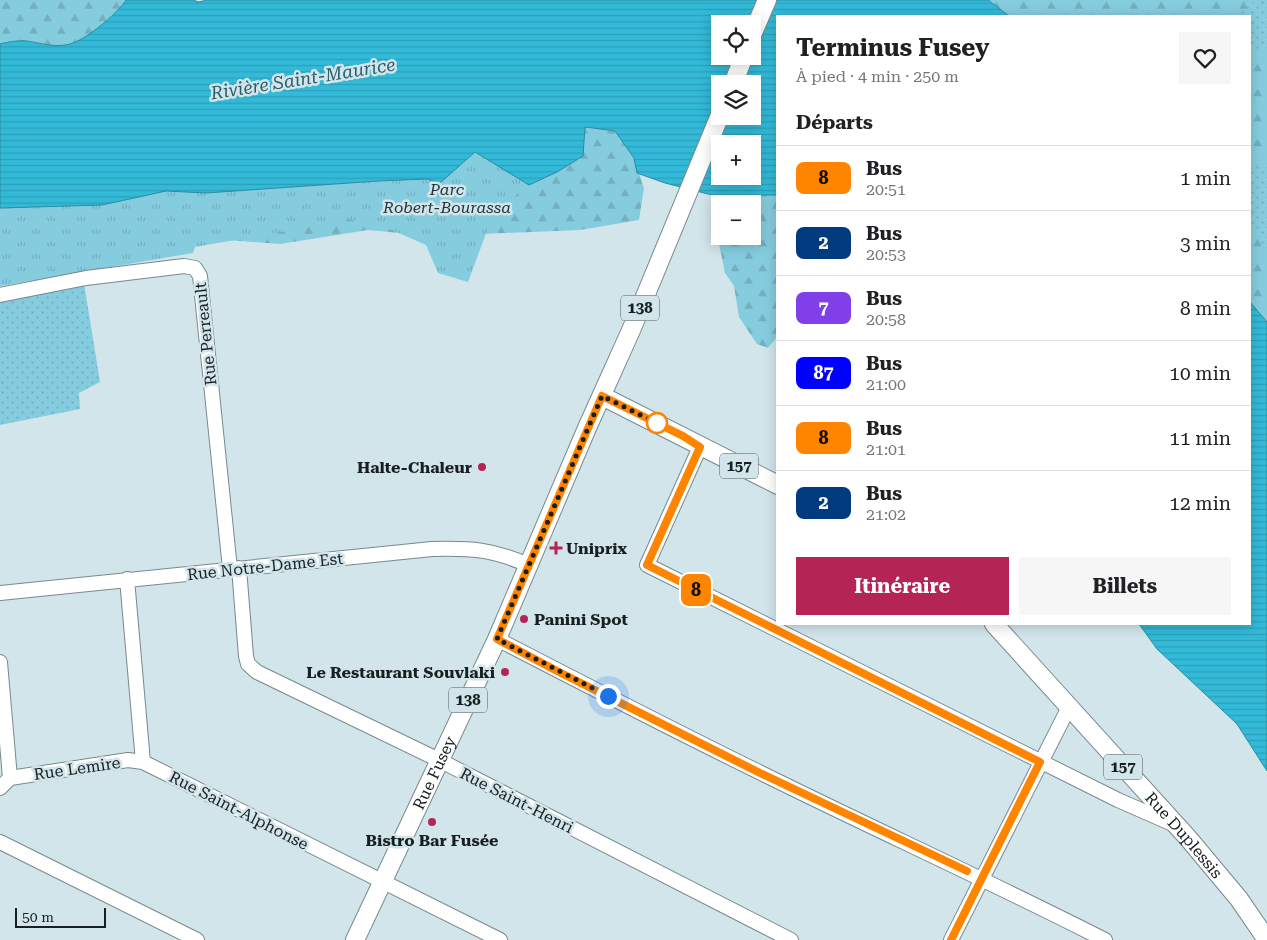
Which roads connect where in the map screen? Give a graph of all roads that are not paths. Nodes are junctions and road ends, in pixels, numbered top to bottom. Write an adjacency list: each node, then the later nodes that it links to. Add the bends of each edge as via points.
1 (767, 0): 2 (main road)
2 (761, 15)
3 (716, 125): 5 (main road, Rue Fusey / 138)
4 (0, 295): 9 (street, Rue Perreault, via 104,275 184,266 195,268 200,276)
5 (602, 396): 6 (main road, 157); 8 (main road, Rue Fusey / 138)
6 (700, 447): 7 (main road, 157); 18 (street, via 647,565)
7 (776, 484)
8 (528, 565): 9 (street, Rue Notre-Dame Est, via 492,551 446,548); 13 (main road, Rue Fusey / 138)
9 (235, 568): 10 (street, Rue Notre-Dame Est); 16 (street, Rue Saint-Henri, via 250,667)
10 (127, 579): 11 (street, Rue Notre-Dame Est); 17 (street)
11 (0, 593)
12 (995, 625): 15 (main road, Rue Duplessis / 157)
13 (497, 639): 16 (main road, Rue Fusey / 138); 22 (street, via 760,773)
14 (0, 662): 19 (street)
15 (1068, 707): 18 (street); 20 (main road, Rue Duplessis / 157)
16 (439, 760): 23 (main road, Rue Fusey / 138); 27 (street, Rue Saint-Henri)
17 (143, 762): 19 (street, Rue Lemire, via 128,760); 23 (street, Rue Saint-Alphonse)
18 (1040, 762): 20 (street); 22 (street)
19 (5, 783)
20 (1178, 827): 30 (main road, Rue Duplessis / 157, via 1226,883)
21 (0, 842): 24 (street)
22 (982, 878): 28 (street); 29 (street)
23 (383, 881): 25 (main road, Rue Fusey / 138); 26 (street, Rue Saint-Alphonse)
24 (197, 940)
25 (355, 940)
26 (500, 940)
27 (791, 940)
28 (951, 940)
29 (1105, 940)
30 (1267, 940)

